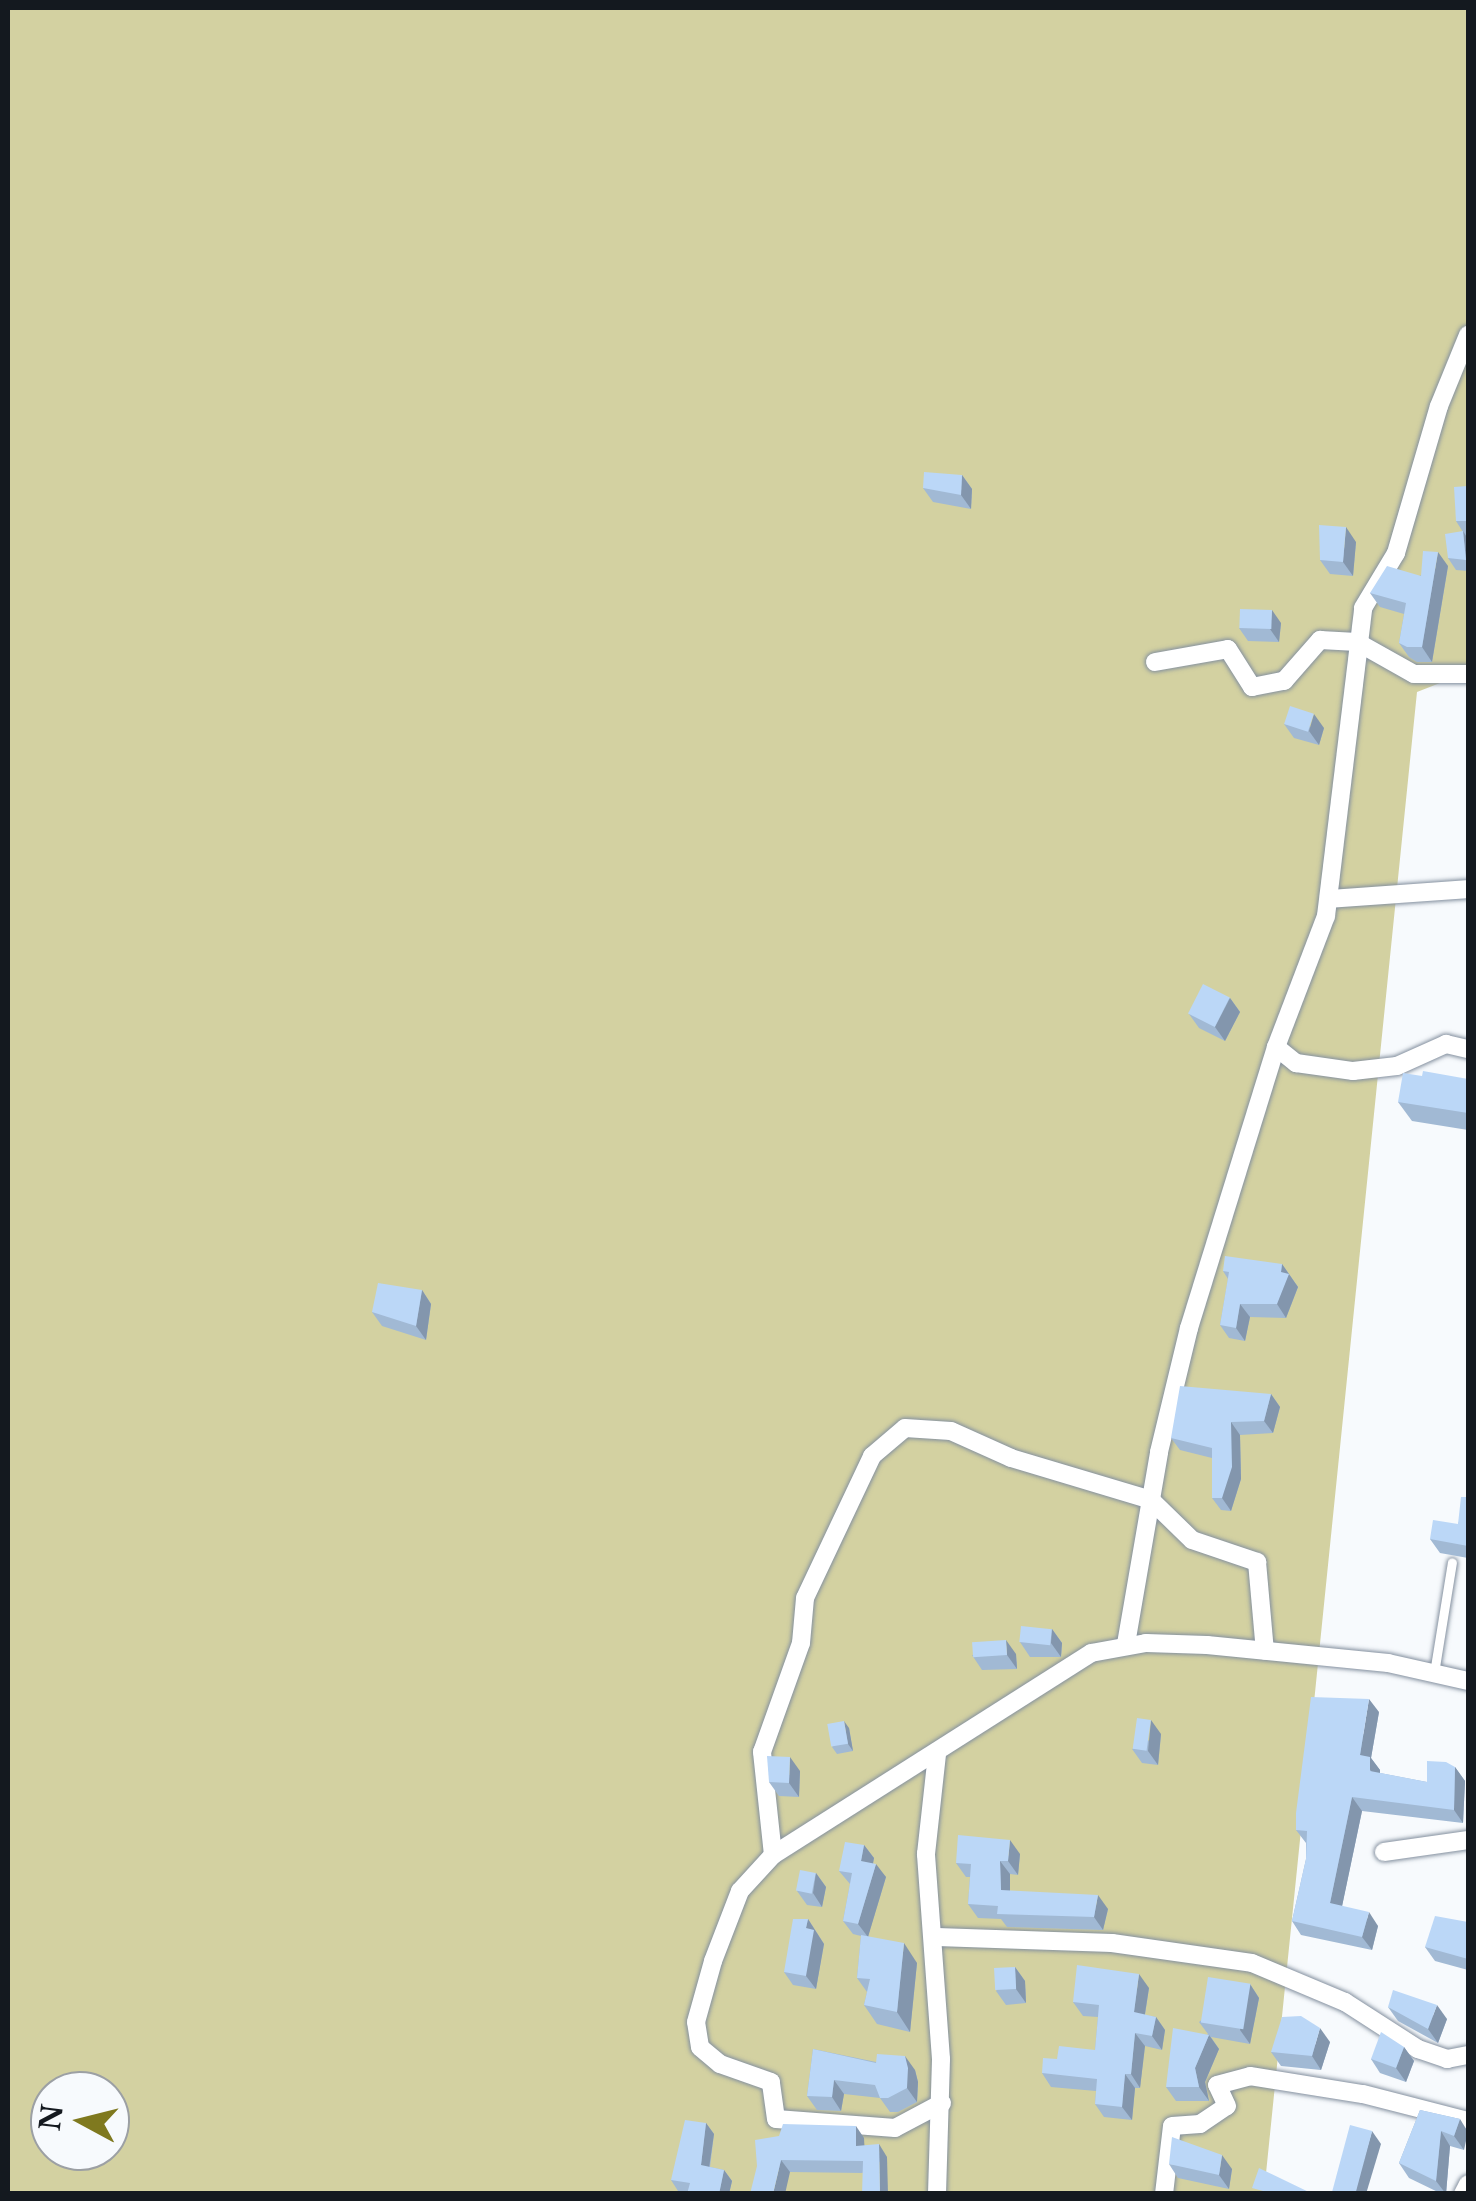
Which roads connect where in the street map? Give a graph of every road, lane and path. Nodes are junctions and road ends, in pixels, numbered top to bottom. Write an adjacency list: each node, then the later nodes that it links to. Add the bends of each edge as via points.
1 (1468, 335): 2 (street, via 1439,406 1396,552 1366,598)
2 (1357, 642): 3 (street, via 1320,640 1284,681 1252,687 1228,649); 4 (street, via 1414,674); 6 (street)
3 (1155, 662)
4 (1468, 674)
5 (1468, 889): 6 (street)
6 (1329, 899): 7 (street)
7 (1276, 1047): 8 (street, via 1296,1063 1353,1071 1397,1066 1446,1044); 9 (street, via 1189,1328)
8 (1468, 1049)
9 (1151, 1500): 11 (street); 12 (street, via 1192,1540 1256,1562); 18 (street, via 1011,1458 950,1431 905,1428 892,1435 872,1456 806,1598 801,1644 762,1752)
10 (1452, 1562): 13 (lane)
11 (1126, 1644): 12 (street); 15 (street, via 1079,1660)
12 (1265, 1650): 13 (street)
13 (1434, 1673): 14 (street)
14 (1468, 1681)
15 (938, 1754): 18 (street); 19 (street, via 926,1854)
16 (1468, 1840): 17 (street)
17 (1384, 1852)
18 (773, 1855): 21 (street, via 740,1891 712,1961 696,2022 700,2046 720,2064 771,2082 776,2119 896,2128)
19 (937, 1937): 20 (street, via 1112,1942 1252,1963 1345,2002 1418,2049 1447,2059); 21 (street)
20 (1468, 2055)
21 (942, 2103): 24 (street)
22 (1468, 2121): 25 (street, via 1362,2094 1250,2076 1217,2085 1227,2106 1213,2115 1172,2126)
23 (1468, 2184): 26 (street)
24 (937, 2194)
25 (1164, 2194)
26 (1463, 2194)

